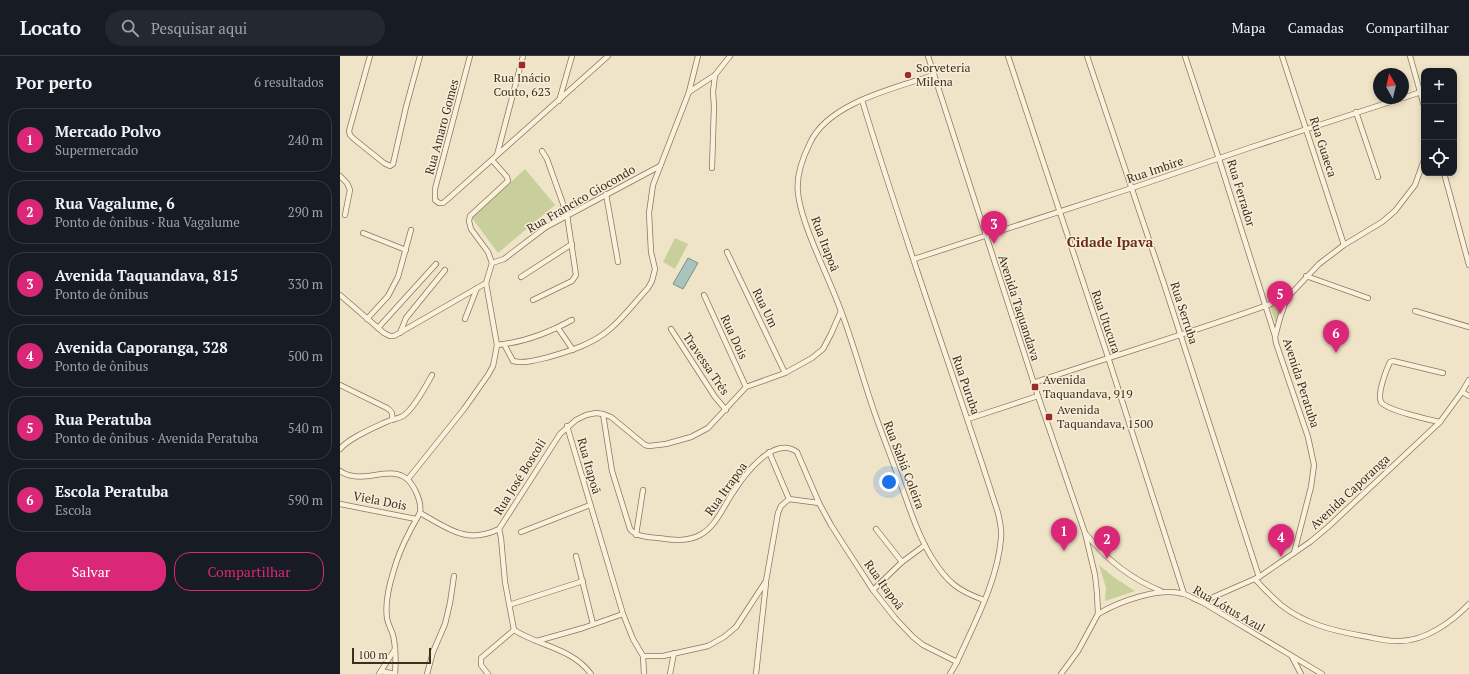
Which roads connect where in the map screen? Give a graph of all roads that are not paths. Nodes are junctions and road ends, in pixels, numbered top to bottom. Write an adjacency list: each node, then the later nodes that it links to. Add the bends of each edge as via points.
1 (370, 56): 2 (street, via 349,131 350,135 390,166 393,164)
2 (420, 56)
3 (470, 56): 29 (street, Rua Amaro Gomes, via 435,189 436,202 443,203)
4 (523, 56): 27 (street)
5 (572, 56): 21 (street)
6 (608, 56): 21 (street)
7 (698, 56): 17 (street)
8 (730, 56): 16 (street)
9 (928, 56): 15 (street, Avenida Taquandava)
10 (1008, 56): 38 (street, Rua Utucura)
11 (1087, 56): 36 (street, Rua Serruba)
12 (1185, 56): 28 (street, Rua Ferrador)
13 (1282, 56): 25 (street, Rua Guaeca)
14 (1410, 56): 18 (street)
15 (934, 75): 20 (street, Rua Itapoã); 43 (street, Avenida Taquandava)
16 (715, 76): 17 (street); 31 (street)
17 (689, 92): 30 (street)
18 (1420, 92): 19 (street, Rua Imbire); 23 (street)
19 (1409, 96)
20 (862, 100): 48 (street, Rua Puruba, via 886,180); 64 (street, Rua Itapoã, via 839,111 818,129 805,154 798,185 800,204 811,239)
21 (559, 101): 27 (street)
22 (1383, 104): 24 (street, Rua Imbire)
23 (1423, 104)
24 (1356, 112): 25 (street, Rua Imbire); 35 (street)
25 (1306, 129): 28 (street, Rua Imbire); 45 (street, Rua Guaeca)
26 (542, 151): 40 (street)
27 (497, 156): 29 (street)
28 (1219, 158): 36 (street, Rua Imbire); 63 (street, Rua Ferrador)
29 (492, 160): 50 (street, via 508,181 470,216 469,221)
30 (660, 166): 37 (street, Rua Francico Giocondo); 78 (street, via 652,185 649,213 651,252 655,269 652,281 610,329 593,341)
31 (712, 168)
32 (1421, 168): 45 (street, Avenida Peratuba, via 1415,185 1395,211)
33 (340, 176): 39 (street, via 347,182 350,190)
34 (1445, 176): 52 (street)
35 (1378, 177)
36 (1132, 188): 38 (street, Rua Imbire); 74 (street, Rua Serruba)
37 (606, 194): 40 (street, Rua Francico Giocondo); 49 (street)
38 (1059, 211): 43 (street, Rua Imbire); 79 (street, Rua Utucura)
39 (345, 215)
40 (567, 215): 44 (street); 50 (street, Rua Francico Giocondo, via 538,232 504,258)
41 (411, 230): 46 (street)
42 (363, 233): 46 (street)
43 (985, 235): 48 (street, Rua Imbire); 84 (street, Avenida Taquandava)
44 (572, 244): 55 (street); 62 (street, via 575,279)
45 (1344, 245): 54 (street, Avenida Peratuba)
46 (406, 250): 66 (street, via 393,287)
47 (727, 252): 80 (street, Rua Um)
48 (914, 259): 92 (street, Rua Puruba)
49 (618, 262)
50 (492, 263): 56 (street)
51 (436, 264): 70 (street)
52 (1469, 264)
53 (444, 270): 73 (street, via 406,318)
54 (1306, 276): 60 (street, Avenida Peratuba); 61 (street)
55 (521, 277)
56 (486, 283): 57 (street); 77 (street)
57 (477, 288): 67 (street); 73 (street)
58 (340, 295): 66 (street)
59 (704, 295): 86 (street, Rua Dois)
60 (1287, 298): 63 (street); 75 (street, Avenida Peratuba)
61 (1368, 298)
62 (533, 300)
63 (1266, 306): 74 (street); 75 (street, Rua Ferrador)
64 (841, 311): 80 (street, via 823,349 812,358); 112 (street, Rua Sabiá Coleira, via 875,416)
65 (1415, 311): 69 (street)
66 (367, 319): 70 (street)
67 (465, 319)
68 (572, 320): 71 (street)
69 (1469, 327)
70 (378, 328): 73 (street, via 390,336)
71 (558, 328): 76 (street); 78 (street)
72 (671, 329): 90 (street, Travessa Três)
73 (400, 333)
74 (1180, 335): 79 (street); 117 (street, Rua Serruba)
75 (1275, 337): 113 (street, Avenida Peratuba, via 1280,359 1308,437 1314,465)
76 (504, 344): 77 (street); 78 (street, via 513,361 520,363)
77 (497, 345): 99 (street, via 488,375)
78 (573, 350)
79 (1108, 357): 84 (street); 122 (street, Rua Utucura)
80 (785, 372): 86 (street)
81 (1443, 374): 94 (street, via 1390,362 1380,396 1383,404 1393,409)
82 (432, 375): 93 (street, via 405,415)
83 (1469, 380): 87 (street, Avenida Caporanga)
84 (1034, 383): 88 (street, Avenida Taquandava)
85 (340, 385): 93 (street, via 387,408 393,415)
86 (746, 387): 90 (street)
87 (1462, 392): 89 (street); 94 (street, Avenida Caporanga)
88 (1038, 396): 92 (street); 110 (street, Avenida Taquandava)
89 (1469, 396)
90 (726, 410): 91 (street, via 708,428 690,437 649,446 611,416)
91 (603, 414): 95 (street, Rua Itapoã, via 596,412 586,415); 111 (street, via 612,471 630,529)
92 (968, 419): 123 (street, Rua Puruba, via 994,500 1002,537 997,562)
93 (392, 420): 96 (street, via 356,437)
94 (1440, 422): 113 (street, Avenida Caporanga, via 1328,527)
95 (567, 426): 104 (street, Rua Itapoã); 107 (street, Rua José Boscoli, via 549,449)
96 (340, 449)
97 (769, 452): 101 (street); 102 (street, via 783,447 797,452); 111 (street, Rua Itrapoa, via 745,476 712,524 701,534 682,540)
98 (340, 471): 99 (street, via 351,476 394,474)
99 (408, 479): 105 (street, via 417,494)
100 (643, 490): 111 (street)
101 (789, 499): 102 (street); 119 (street, via 778,513)
102 (819, 503): 120 (street, Rua Itapoã)
103 (340, 504): 106 (street, Viela Dois)
104 (590, 505): 109 (street); 127 (street, Rua Itapoã)
105 (420, 513): 106 (street); 107 (street, Rua José Boscoli, via 466,536 482,535)
106 (416, 519): 132 (street, via 401,550 391,580 387,615)
107 (499, 529): 126 (street)
108 (876, 529): 115 (street)
109 (521, 532)
110 (1085, 533): 121 (street, via 1112,562 1143,583); 128 (street, Avenida Taquandava, via 1096,583)
111 (636, 534)
112 (925, 545): 115 (street); 123 (street, Rua Sabiá Coleira, via 942,572 954,585 965,593)
113 (1294, 553): 117 (street, Avenida Caporanga)
114 (576, 556): 118 (street)
115 (902, 562): 120 (street)
116 (454, 576): 139 (street, via 445,624)
117 (1257, 578): 124 (street, Avenida Caporanga); 125 (street, via 1282,605 1316,624 1333,630 1390,641 1407,640 1426,634 1455,617)
118 (582, 581): 126 (street); 129 (street)
119 (766, 581): 133 (street, via 736,627 724,637 708,646); 144 (street)
120 (874, 590): 136 (street, Rua Itapoã, via 913,638)
121 (1162, 591): 122 (street, Rua Lótus Azul); 128 (street, Rua Lótus Azul, via 1129,600)
122 (1184, 594): 124 (street, Rua Lótus Azul)
123 (984, 600): 136 (street, Rua Puruba)
124 (1202, 602): 135 (street, Rua Lótus Azul)
125 (1469, 604)
126 (509, 606): 130 (street)
127 (623, 614): 129 (street); 134 (street, Rua Itapoã)
128 (1098, 614): 146 (street, via 1078,651)
129 (593, 624): 131 (street)
130 (514, 630): 131 (street); 140 (street, via 481,658 482,668)
131 (537, 641): 141 (street, via 569,654)
132 (395, 649): 137 (street); 138 (street)
133 (674, 653): 134 (street); 143 (street)
134 (643, 656): 142 (street)
135 (1291, 656): 147 (street); 148 (street, Rua Lótus Azul)
136 (957, 662): 145 (street, Rua Puruba)
137 (380, 673): 138 (street)
138 (395, 674)
139 (426, 674)
140 (488, 674)
141 (591, 674)
142 (644, 674)
143 (670, 674)
144 (756, 674)
145 (950, 674)
146 (1061, 674)
147 (1301, 674)
148 (1322, 674)

